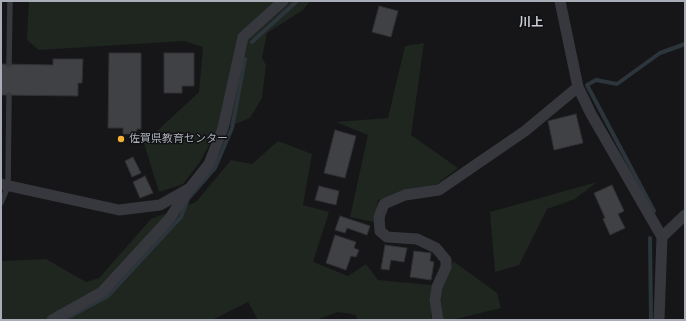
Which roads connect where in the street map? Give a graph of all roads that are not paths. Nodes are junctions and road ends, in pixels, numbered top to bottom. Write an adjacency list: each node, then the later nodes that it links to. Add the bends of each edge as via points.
1 (10, 1): 4 (lane)
2 (283, 1): 8 (street, via 243,37 223,128 209,164)
3 (560, 1): 5 (street)
4 (9, 64)
5 (578, 87): 11 (street); 13 (street, via 525,131 439,190 405,196 384,204 379,217 380,231 387,236 416,239 436,248 446,260 435,300)
6 (9, 95): 7 (lane)
7 (5, 185): 8 (street, via 120,210 160,205); 9 (lane)
8 (190, 188): 12 (street, via 170,218 102,292)
9 (1, 204)
10 (685, 215): 11 (street)
11 (662, 237): 14 (street)
12 (52, 320)
13 (438, 320)
14 (658, 320)

